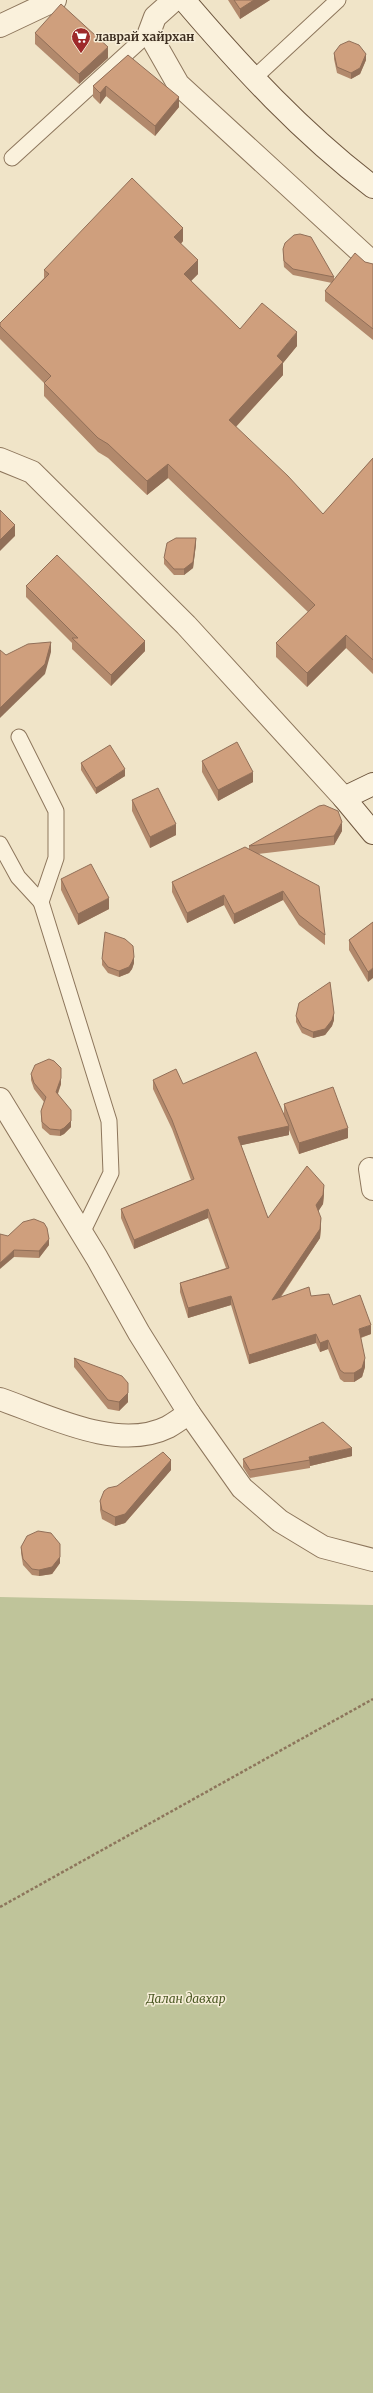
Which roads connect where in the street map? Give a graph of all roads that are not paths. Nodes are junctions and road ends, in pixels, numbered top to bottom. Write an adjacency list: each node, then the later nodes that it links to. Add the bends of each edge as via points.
1 (55, 0): 5 (street)
2 (174, 0): 6 (street, via 155,17)
3 (184, 0): 7 (street)
4 (338, 0): 7 (lane)
5 (0, 26)
6 (149, 33): 8 (lane); 10 (street, via 178,84)
7 (254, 79): 9 (street, via 302,128)
8 (12, 158)
9 (373, 187)
10 (373, 263)
11 (0, 459): 14 (street, via 32,472 186,624)
12 (19, 737): 17 (lane, via 56,811 56,858)
13 (373, 784): 14 (street)
14 (344, 798): 15 (street)
15 (373, 833)
16 (0, 844): 17 (lane, via 18,877)
17 (41, 902): 19 (lane, via 109,1121 111,1173)
18 (0, 1099): 19 (street)
19 (82, 1233): 21 (street, via 139,1333)
20 (0, 1399): 21 (street, via 102,1435 145,1434 168,1427)
21 (189, 1413): 22 (street, via 242,1488 280,1521 322,1547)
22 (373, 1560)

